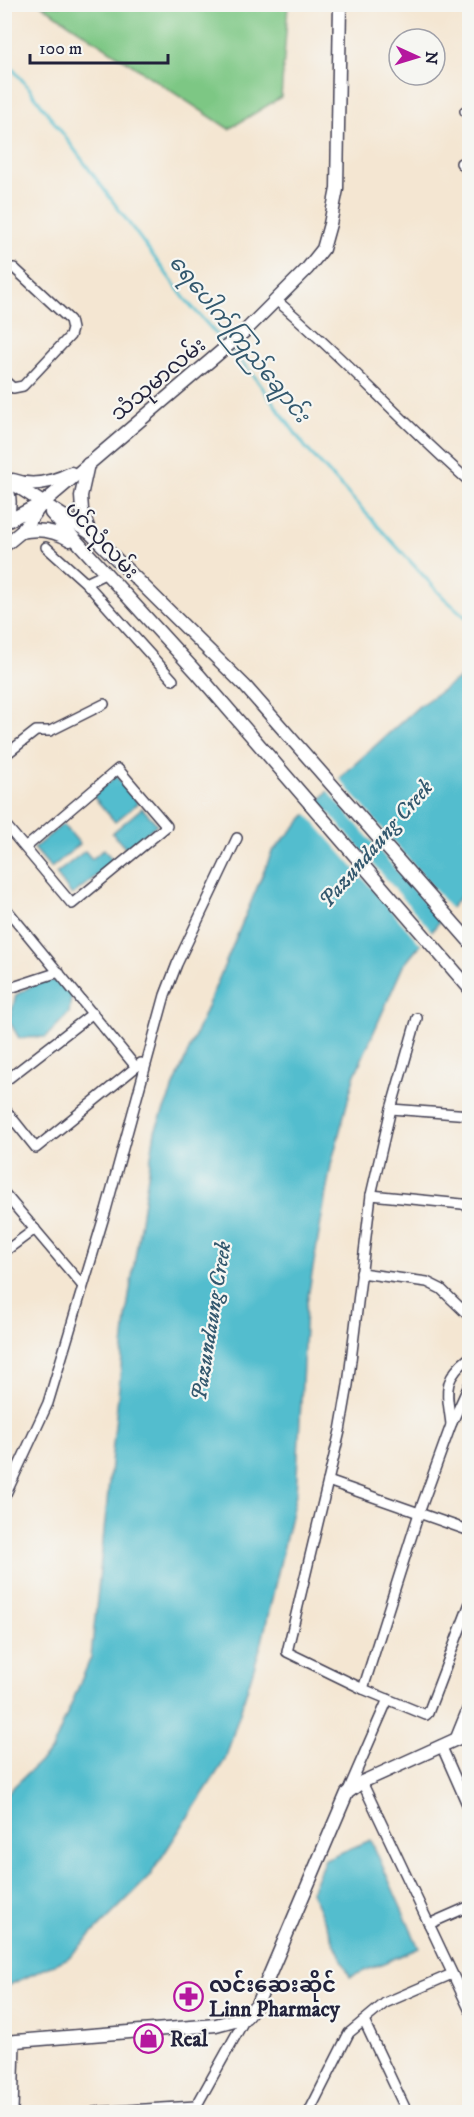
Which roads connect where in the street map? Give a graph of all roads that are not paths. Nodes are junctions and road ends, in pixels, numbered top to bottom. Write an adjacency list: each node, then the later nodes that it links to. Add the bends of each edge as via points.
1 (340, 4): 5 (main road, သံသုမာလမ်း, via 337,189 330,224 323,249)
2 (461, 163): 3 (street)
3 (470, 173)
4 (4, 269): 6 (street, via 14,268 70,320 72,329 23,387 13,388)
5 (276, 300): 7 (main road, သံသုမာလမ်း, via 210,362); 9 (street)
6 (4, 380)
7 (88, 464): 8 (main road, via 66,476 34,484); 11 (main road, သံသုမာလမ်း); 14 (main road, via 81,496)
8 (4, 478): 11 (main road)
9 (470, 482)
10 (4, 483): 12 (main road, via 10,500)
11 (42, 504): 12 (main road, သံသုမာလမ်း); 13 (main road, သံသုမာလမ်း); 14 (main road, ပင်လုံလမ်း); 16 (main road, ပင်လုံလမ်း)
12 (6, 522)
13 (21, 532): 15 (main road, သံသုမာလမ်း); 16 (main road, via 47,530)
14 (90, 533): 27 (main road, ပင်လုံလမ်း, via 245,686)
15 (4, 546)
16 (79, 546): 18 (main road, ပင်လုံလမ်း)
17 (46, 547): 19 (street)
18 (106, 573): 19 (street); 29 (main road, ပင်လုံလမ်း)
19 (86, 583): 20 (street)
20 (173, 680)
21 (104, 704): 22 (street, via 50,731 36,731)
22 (4, 756)
23 (4, 823): 25 (street)
24 (237, 838): 33 (street, via 177,964)
25 (25, 848): 25 (street, via 118,769 167,826 72,904)
26 (4, 906): 28 (street)
27 (470, 942)
28 (59, 972): 30 (street); 31 (street)
29 (468, 987)
30 (4, 990)
31 (93, 1013): 34 (street); 35 (street)
32 (417, 1018): 37 (street)
33 (149, 1056): 34 (street); 45 (street)
34 (136, 1067): 36 (street, via 36,1148)
35 (4, 1082)
36 (4, 1108)
37 (391, 1109): 38 (street); 40 (street)
38 (470, 1115)
39 (4, 1193): 42 (street)
40 (371, 1195): 41 (street); 44 (street)
41 (470, 1207)
42 (34, 1229): 43 (street); 45 (street)
43 (4, 1252)
44 (361, 1273): 46 (street, via 427,1282); 51 (street, via 348,1385)
45 (82, 1285): 50 (street, via 48,1403)
46 (470, 1317)
47 (470, 1357): 49 (street, via 448,1380)
48 (470, 1383): 49 (street)
49 (451, 1425): 53 (street)
50 (8, 1482): 52 (street)
51 (328, 1482): 53 (street); 56 (street, via 287,1652)
52 (4, 1498)
53 (419, 1513): 54 (street); 56 (street)
54 (470, 1531)
55 (470, 1603): 57 (street, via 428,1713)
56 (363, 1689): 57 (street)
57 (388, 1699): 63 (street)
58 (470, 1702): 60 (street)
59 (470, 1733): 60 (main road)
60 (455, 1739): 61 (main road)
61 (441, 1745): 62 (main road); 64 (street)
62 (362, 1782): 63 (main road); 66 (street)
63 (347, 1793): 69 (main road, via 257,2004)
64 (470, 1811)
65 (470, 1906): 66 (street)
66 (429, 1924): 67 (street)
67 (452, 1974): 68 (street); 70 (street, via 385,2003)
68 (470, 2011)
69 (246, 2017): 71 (main road, via 216,2025); 72 (street)
70 (364, 2021): 75 (street, via 349,2033); 76 (street)
71 (10, 2042): 73 (street)
72 (195, 2109): 74 (street)
73 (13, 2112)
74 (94, 2112)
75 (309, 2112)
76 (407, 2112)

